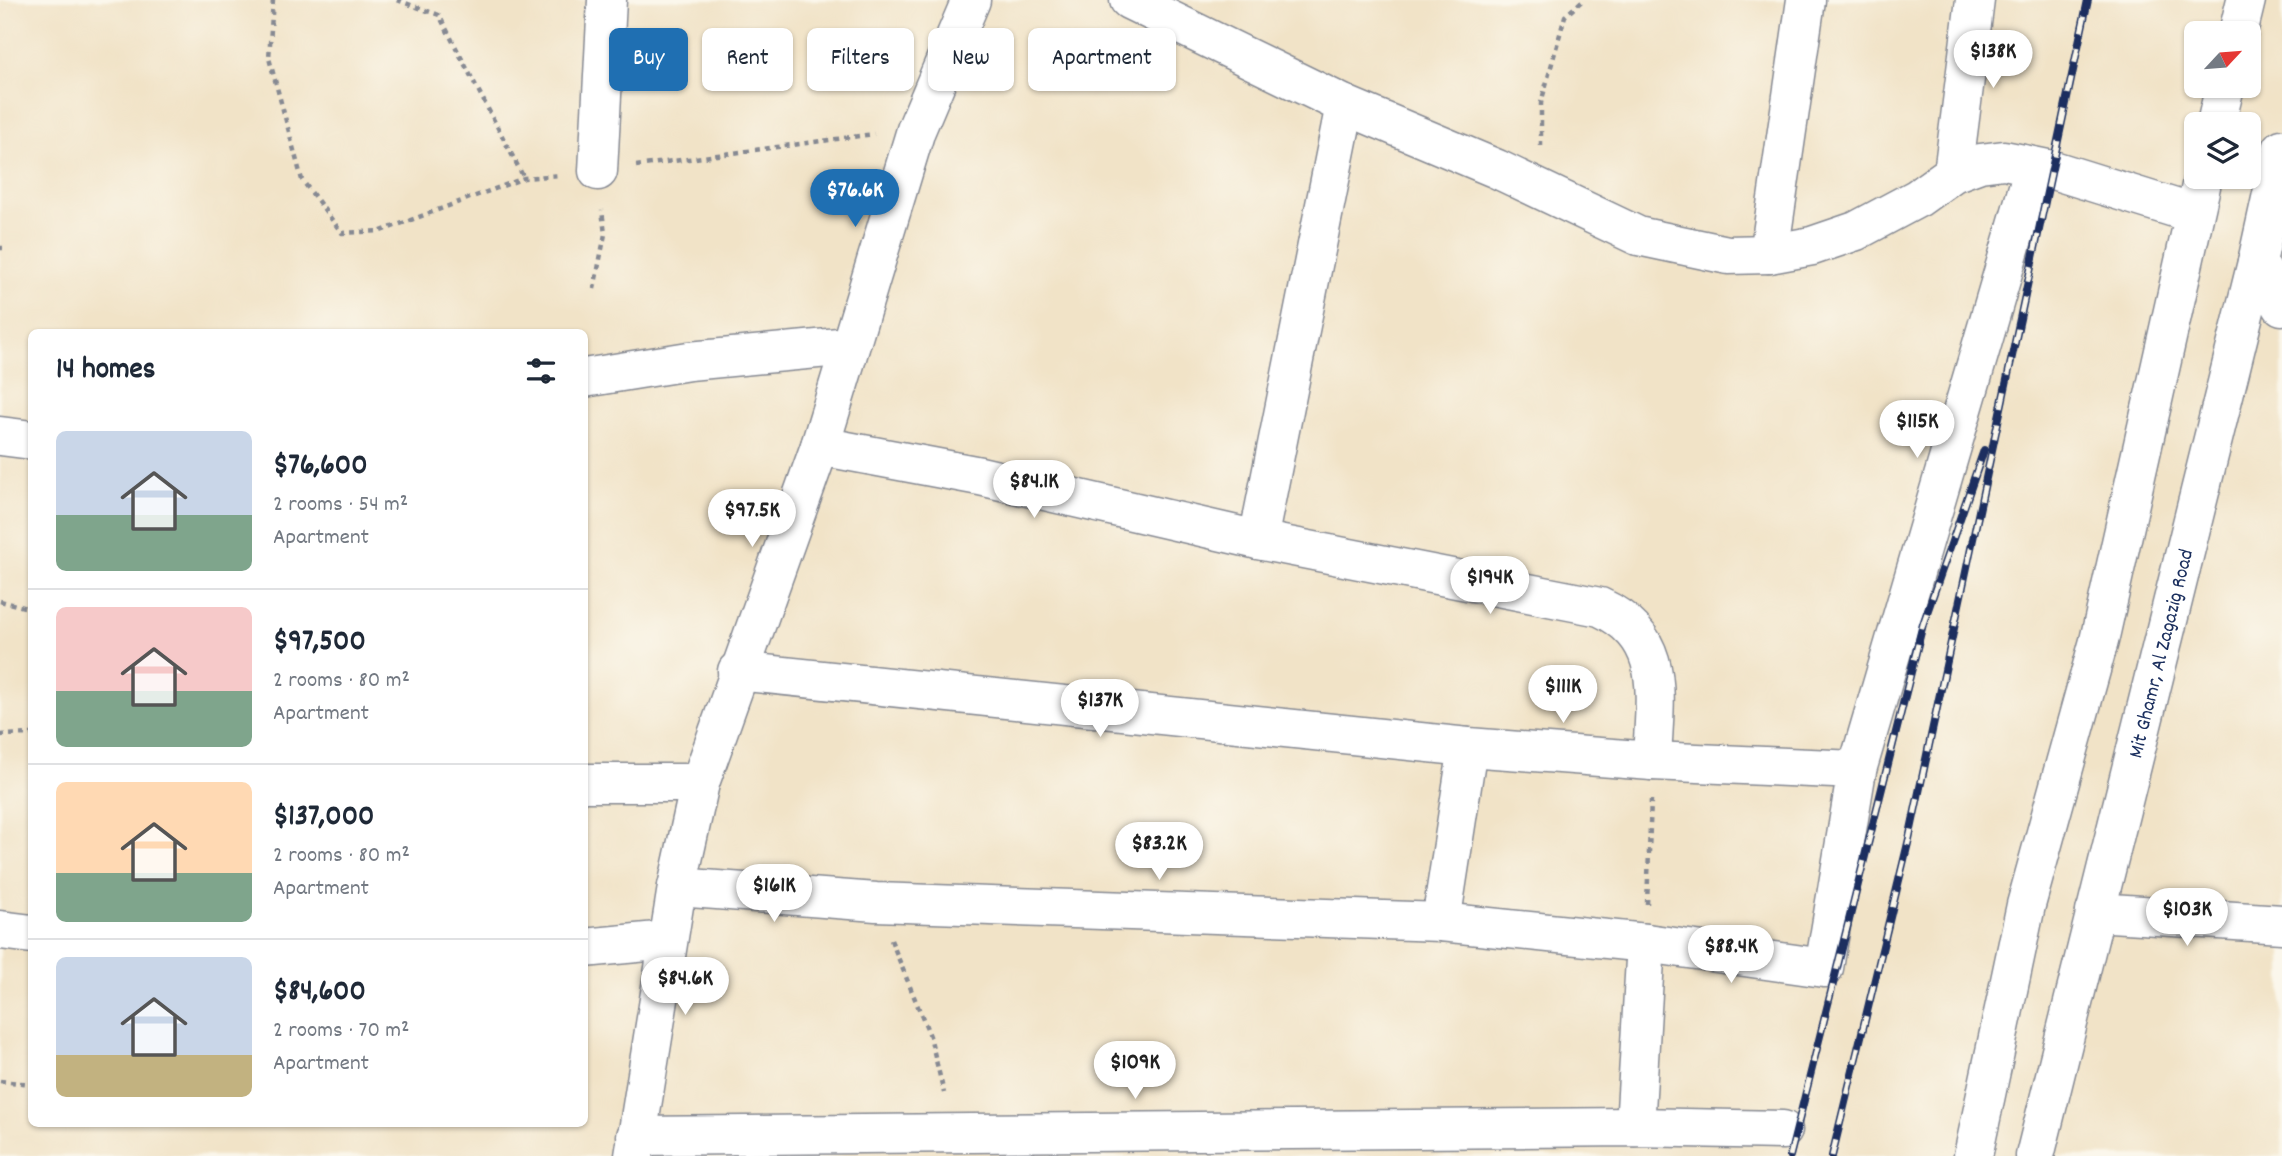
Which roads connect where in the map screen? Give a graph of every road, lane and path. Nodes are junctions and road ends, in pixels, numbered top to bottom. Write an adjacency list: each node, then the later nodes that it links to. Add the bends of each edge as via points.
1 (273, 0): 2 (path, via 269,58 302,180 342,233 381,231 524,178 439,15)
2 (397, 0)
3 (607, 0): 15 (main road)
4 (971, 0): 12 (main road)
5 (1129, 0): 11 (main road)
6 (1583, 0): 17 (path, via 1565,16 1542,103)
7 (1806, 0): 21 (main road)
8 (1975, 0): 16 (main road)
9 (2246, 0): 10 (main road)
10 (2241, 21)
11 (1345, 105): 17 (main road); 30 (main road)
12 (916, 130): 15 (path); 25 (main road)
13 (2282, 149): 19 (main road, Mit Ghamr, Al Zagazig Road)
14 (2034, 167): 16 (main road, via 2004,160); 20 (main road); 38 (main road)
15 (598, 171): 23 (path, via 604,234)
16 (1953, 173): 21 (main road, via 1856,231 1812,247)
17 (1540, 189): 21 (main road, via 1638,236 1728,255)
18 (2200, 189): 20 (main road)
19 (2276, 198): 22 (main road, Mit Ghamr, Al Zagazig Road)
20 (2194, 214): 57 (main road, via 2099,641 2026,905)
21 (1769, 254)
22 (2257, 262): 24 (main road); 43 (main road, Mit Ghamr, Al Zagazig Road)
23 (594, 289)
24 (2282, 306)
25 (850, 346): 26 (main road, via 689,361); 29 (main road)
26 (588, 377)
27 (0, 436): 28 (main road)
28 (28, 440)
29 (820, 446): 30 (main road, via 980,476); 33 (main road)
30 (1258, 540): 37 (main road, via 1600,607 1623,618 1642,640 1655,671)
31 (0, 601): 32 (path)
32 (28, 608)
33 (737, 671): 36 (main road); 40 (main road)
34 (28, 734): 35 (path)
35 (0, 736)
36 (1468, 747): 37 (main road); 44 (main road)
37 (1652, 761): 38 (main road); 49 (path)
38 (1857, 770): 49 (main road, via 1824,968)
39 (588, 783): 40 (main road)
40 (700, 783): 41 (main road)
41 (677, 887): 42 (main road); 48 (main road)
42 (876, 902): 44 (main road); 55 (path, via 930,1036)
43 (2095, 912): 45 (main road); 58 (main road, Mit Ghamr, Al Zagazig Road)
44 (1441, 922): 49 (main road)
45 (2282, 924)
46 (0, 930): 47 (main road)
47 (28, 934)
48 (668, 940): 50 (main road); 56 (main road)
49 (1646, 943): 53 (main road)
50 (588, 948)
51 (0, 1081): 52 (path)
52 (28, 1084)
53 (1635, 1127): 54 (main road); 55 (main road)
54 (1783, 1130)
55 (953, 1132): 56 (main road)
56 (635, 1146)
57 (1973, 1156)
58 (2035, 1156)

